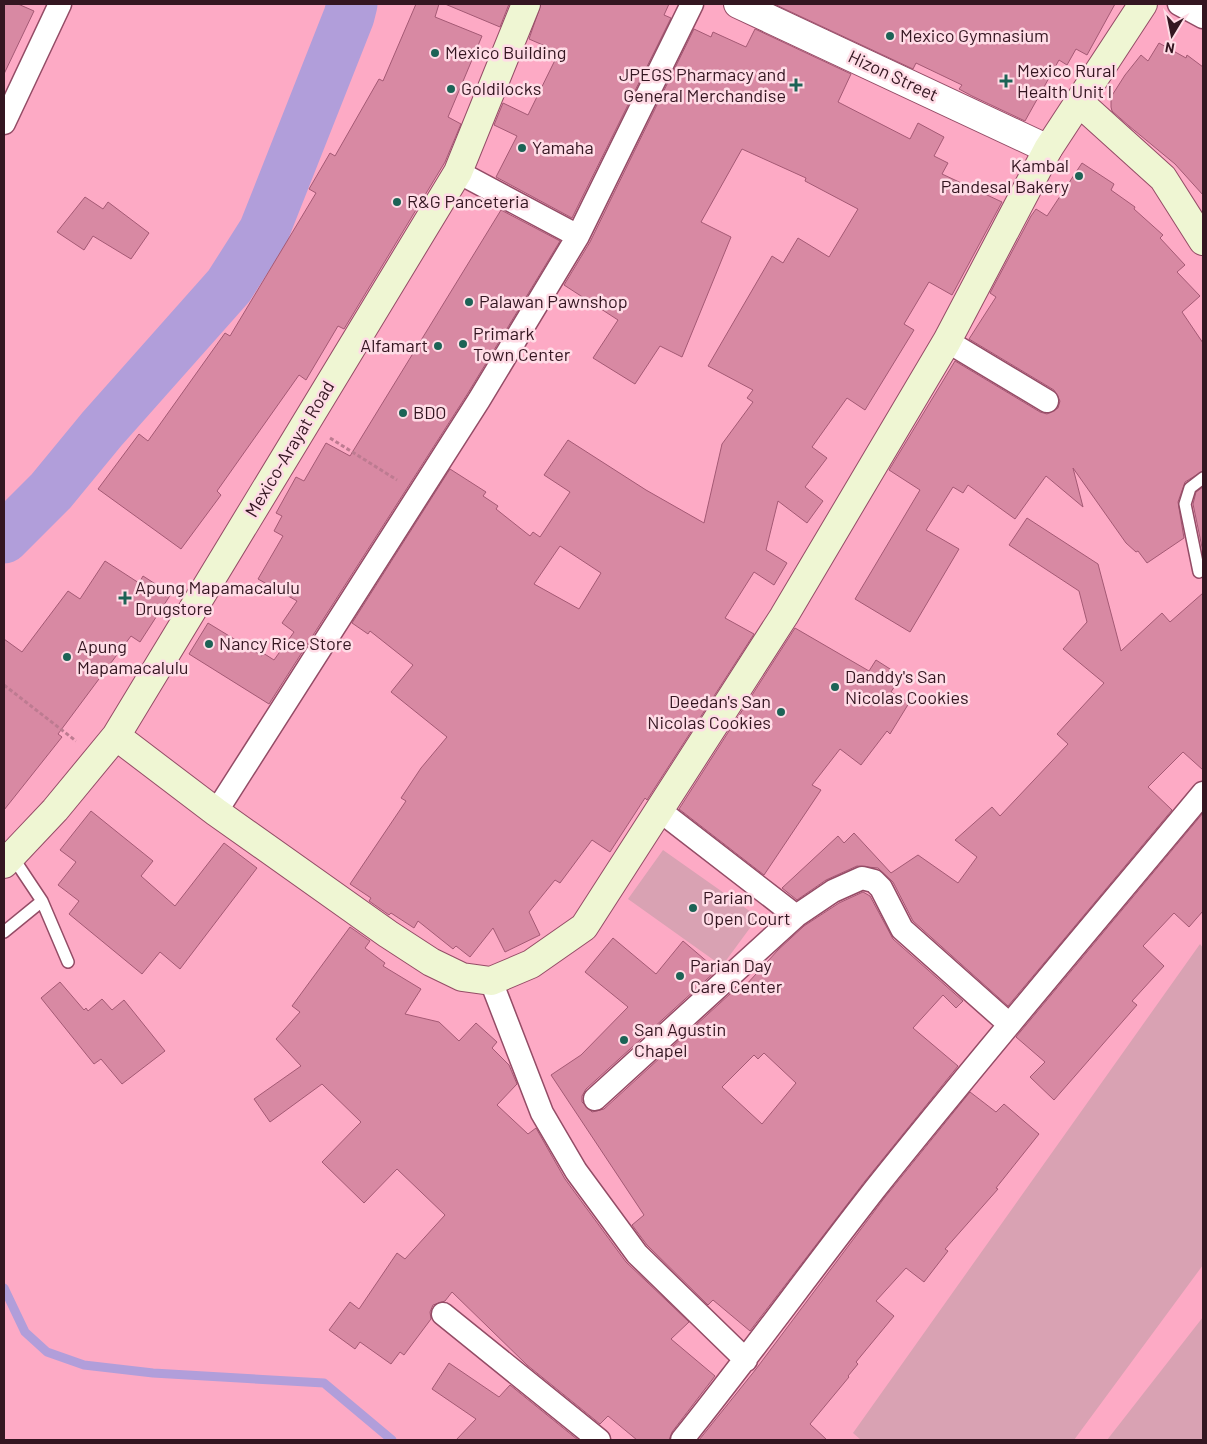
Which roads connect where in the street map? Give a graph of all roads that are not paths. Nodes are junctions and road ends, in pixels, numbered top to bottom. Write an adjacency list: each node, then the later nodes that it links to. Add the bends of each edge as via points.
1 (60, 4): 9 (street)
2 (526, 4): 11 (main road, Mexico-Arayat Road)
3 (692, 4): 12 (street)
4 (738, 4): 10 (street, Hizon Street)
5 (1143, 4): 8 (main road)
6 (1179, 4): 7 (street)
7 (1203, 16)
8 (1080, 103): 10 (main road); 13 (main road, via 1163,178)
9 (4, 123)
10 (1048, 149): 14 (main road)
11 (458, 172): 12 (street); 18 (main road, Mexico-Arayat Road)
12 (578, 236): 21 (street, via 419,494)
13 (1203, 241)
14 (947, 341): 15 (street); 20 (main road, via 784,616)
15 (1047, 401)
16 (1203, 478): 17 (lane, via 1190,488 1185,504)
17 (1198, 572)
18 (116, 736): 21 (main road); 22 (main road, Mexico-Arayat Road, via 56,810)
19 (1203, 793): 28 (street)
20 (659, 810): 24 (street); 27 (main road, via 584,927 531,964)
21 (216, 812): 27 (main road, via 431,962 462,977)
22 (8, 860): 23 (lane)
23 (42, 902): 25 (lane); 26 (lane)
24 (796, 916): 28 (street, via 833,891 862,878 874,881 882,888 902,929); 29 (street)
25 (4, 932)
26 (68, 962)
27 (491, 981): 31 (street, via 542,1113 576,1171 636,1254)
28 (1009, 1024): 31 (street, via 874,1190)
29 (596, 1100)
30 (443, 1314): 32 (street)
31 (746, 1360): 33 (street)
32 (599, 1440)
33 (682, 1440)

